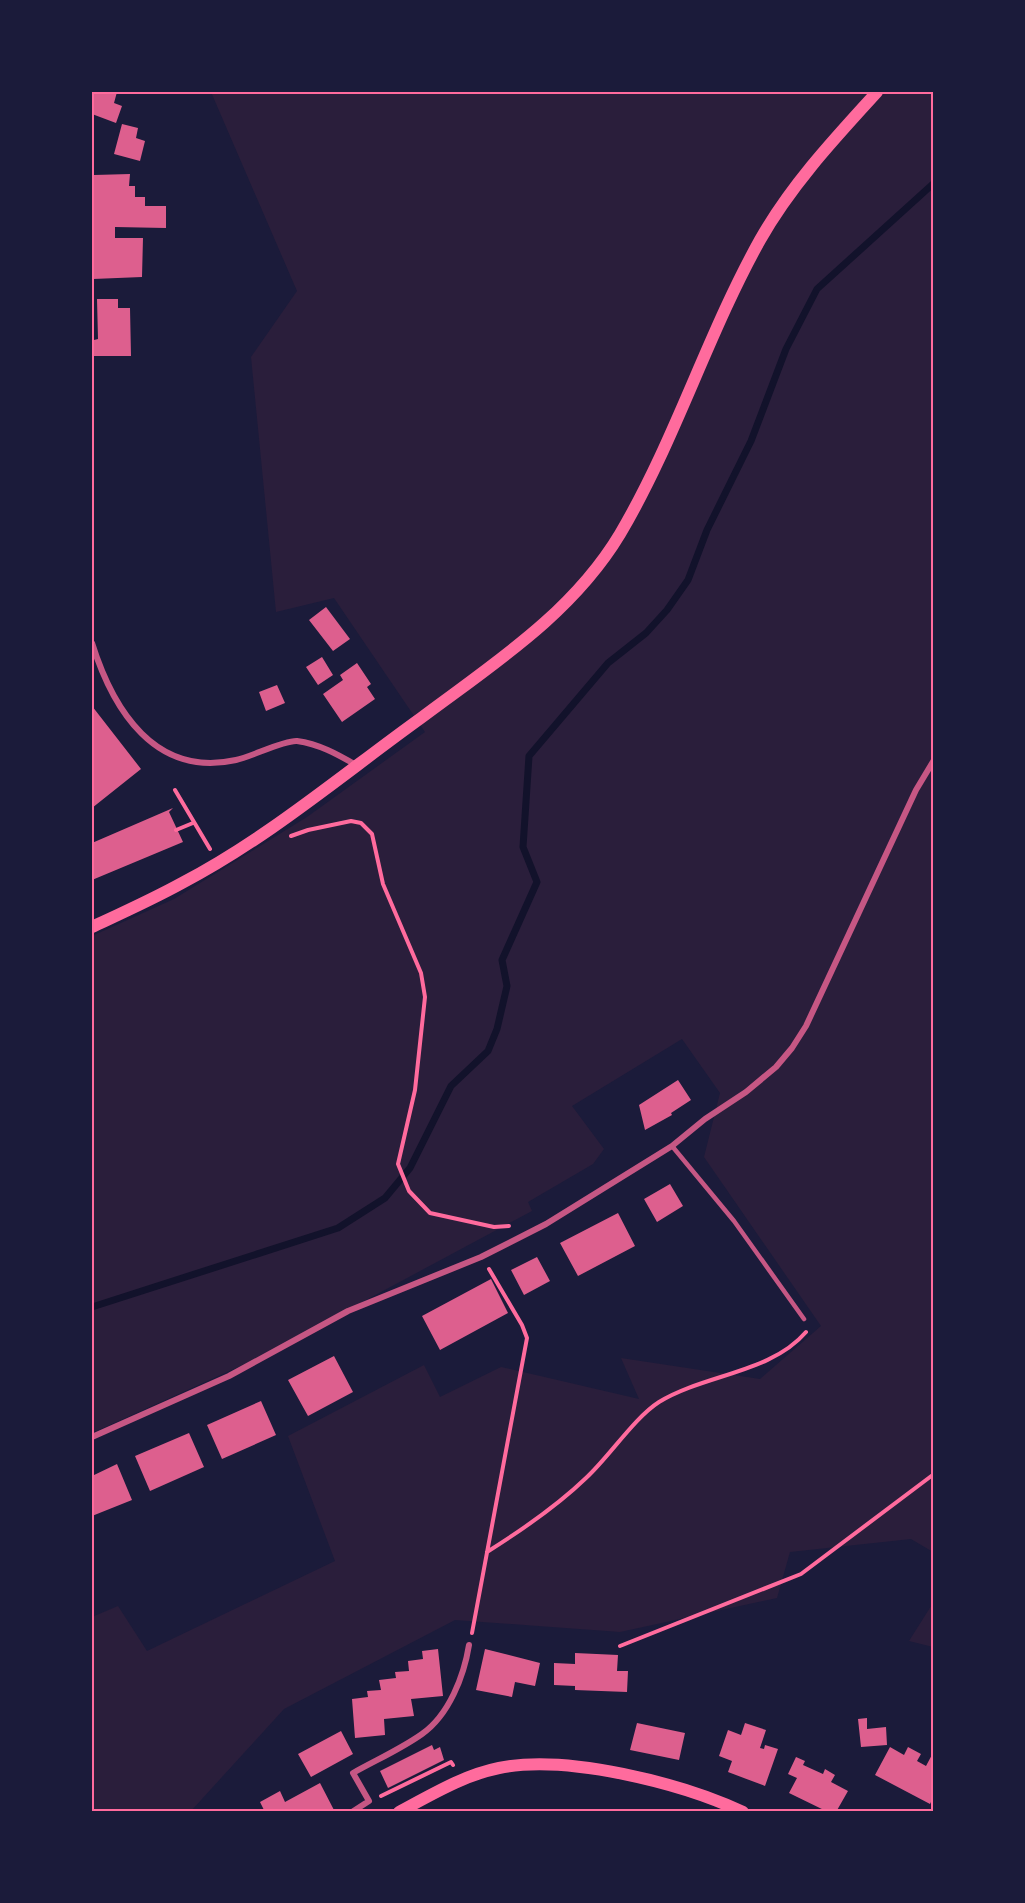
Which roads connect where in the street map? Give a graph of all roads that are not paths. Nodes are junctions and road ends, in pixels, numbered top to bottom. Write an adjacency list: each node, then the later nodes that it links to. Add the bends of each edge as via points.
1 (877, 92): 4 (main road, via 808,172 760,239 730,296 640,498 594,571 566,603 495,665)
2 (92, 643): 4 (street, via 101,674 122,711 142,735 183,761 228,762 294,741 325,748)
3 (933, 760): 6 (street, via 792,1048 769,1073)
4 (356, 765): 5 (main road, via 274,826 184,882)
5 (92, 927)
6 (672, 1146): 7 (lane, via 734,1221); 8 (street, via 546,1224 481,1257 348,1311 229,1376)
7 (804, 1319)
8 (92, 1437)
9 (469, 1645): 11 (street, via 466,1666 456,1689 423,1733 353,1773 369,1802)
10 (739, 1811): 12 (main road, via 675,1786 595,1770 525,1764 497,1768 460,1781)
11 (352, 1812)
12 (399, 1812)

